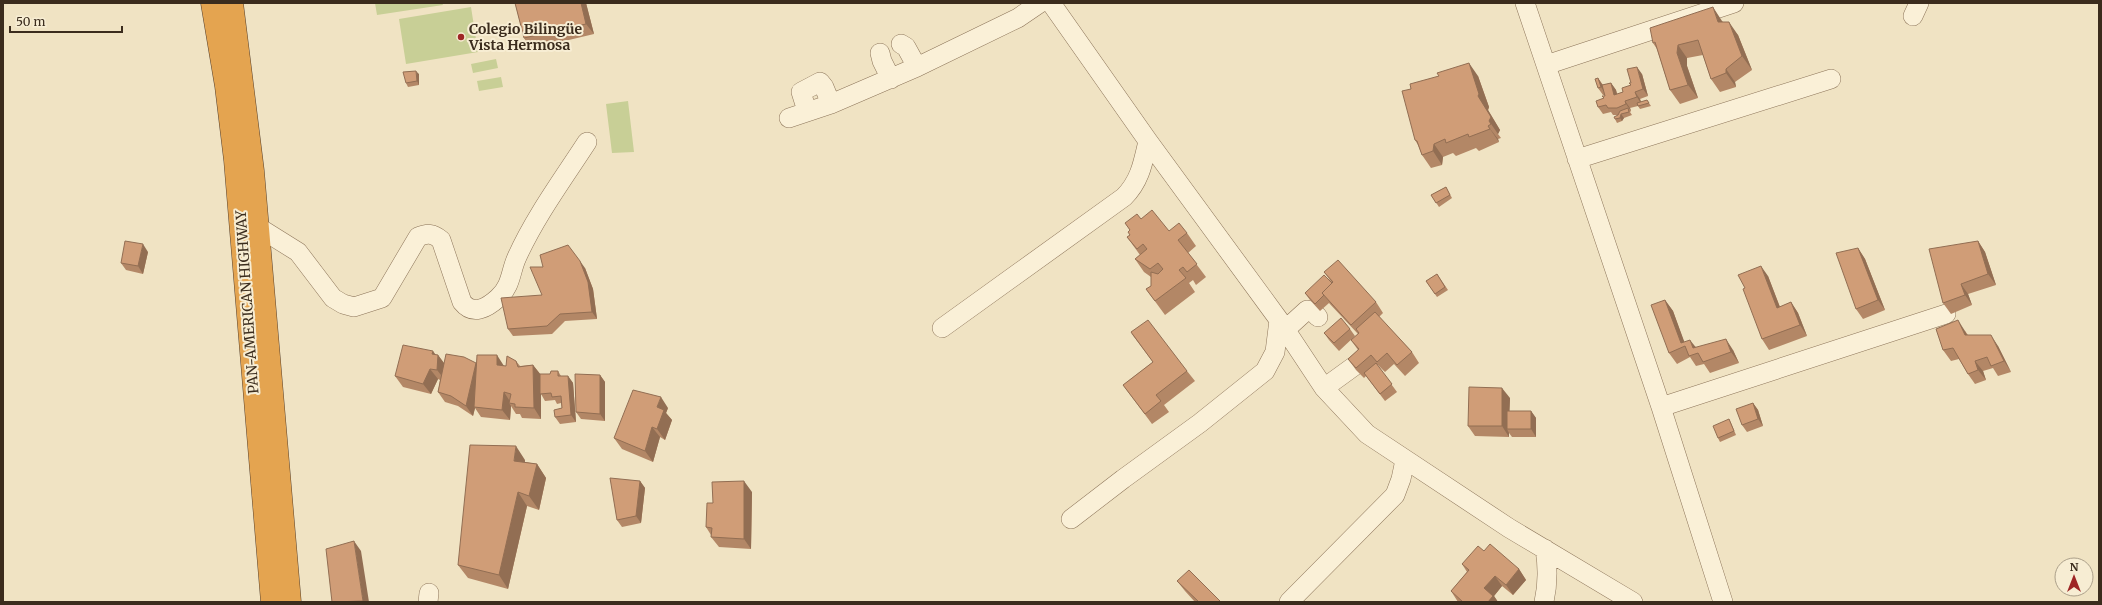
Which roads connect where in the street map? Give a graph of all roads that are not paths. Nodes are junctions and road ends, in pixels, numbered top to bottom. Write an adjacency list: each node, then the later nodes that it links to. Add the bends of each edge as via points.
1 (212, 3): 28 (highway, PAN-AMERICAN HIGHWAY, via 235,160)
2 (232, 3): 17 (highway, PAN-AMERICAN HIGHWAY)
3 (1040, 3): 10 (street, via 1018,18)
4 (1051, 3): 14 (street)
5 (1525, 3): 9 (street)
6 (1734, 3): 9 (street)
7 (901, 44): 10 (street, via 906,47)
8 (880, 53): 11 (street)
9 (1546, 65): 16 (street)
10 (917, 67): 11 (street)
11 (891, 79): 13 (street)
12 (1831, 79): 16 (street)
13 (789, 118)
14 (1148, 141): 20 (street); 21 (street, via 1140,173 1134,187 1124,197)
15 (586, 142): 17 (street, via 516,258 507,287 498,298 480,310 473,311 462,302 441,240 436,236 430,234 418,237 382,298 354,307 333,298 298,252)
16 (1577, 159): 24 (street)
17 (258, 227): 29 (highway, PAN-AMERICAN HIGHWAY)
18 (1946, 314): 24 (street)
19 (1318, 317): 20 (street, via 1307,310)
20 (1282, 325): 23 (street); 26 (street, via 1275,352 1265,371)
21 (942, 328)
22 (1364, 359): 23 (street)
23 (1324, 388): 25 (street, via 1367,434)
24 (1660, 407): 33 (street)
25 (1405, 460): 27 (street); 30 (street, via 1395,495)
26 (1071, 519)
27 (1546, 549): 31 (street, via 1548,565); 32 (street)
28 (272, 602)
29 (290, 602)
30 (1289, 602)
31 (1544, 602)
32 (1633, 602)
33 (1723, 602)

